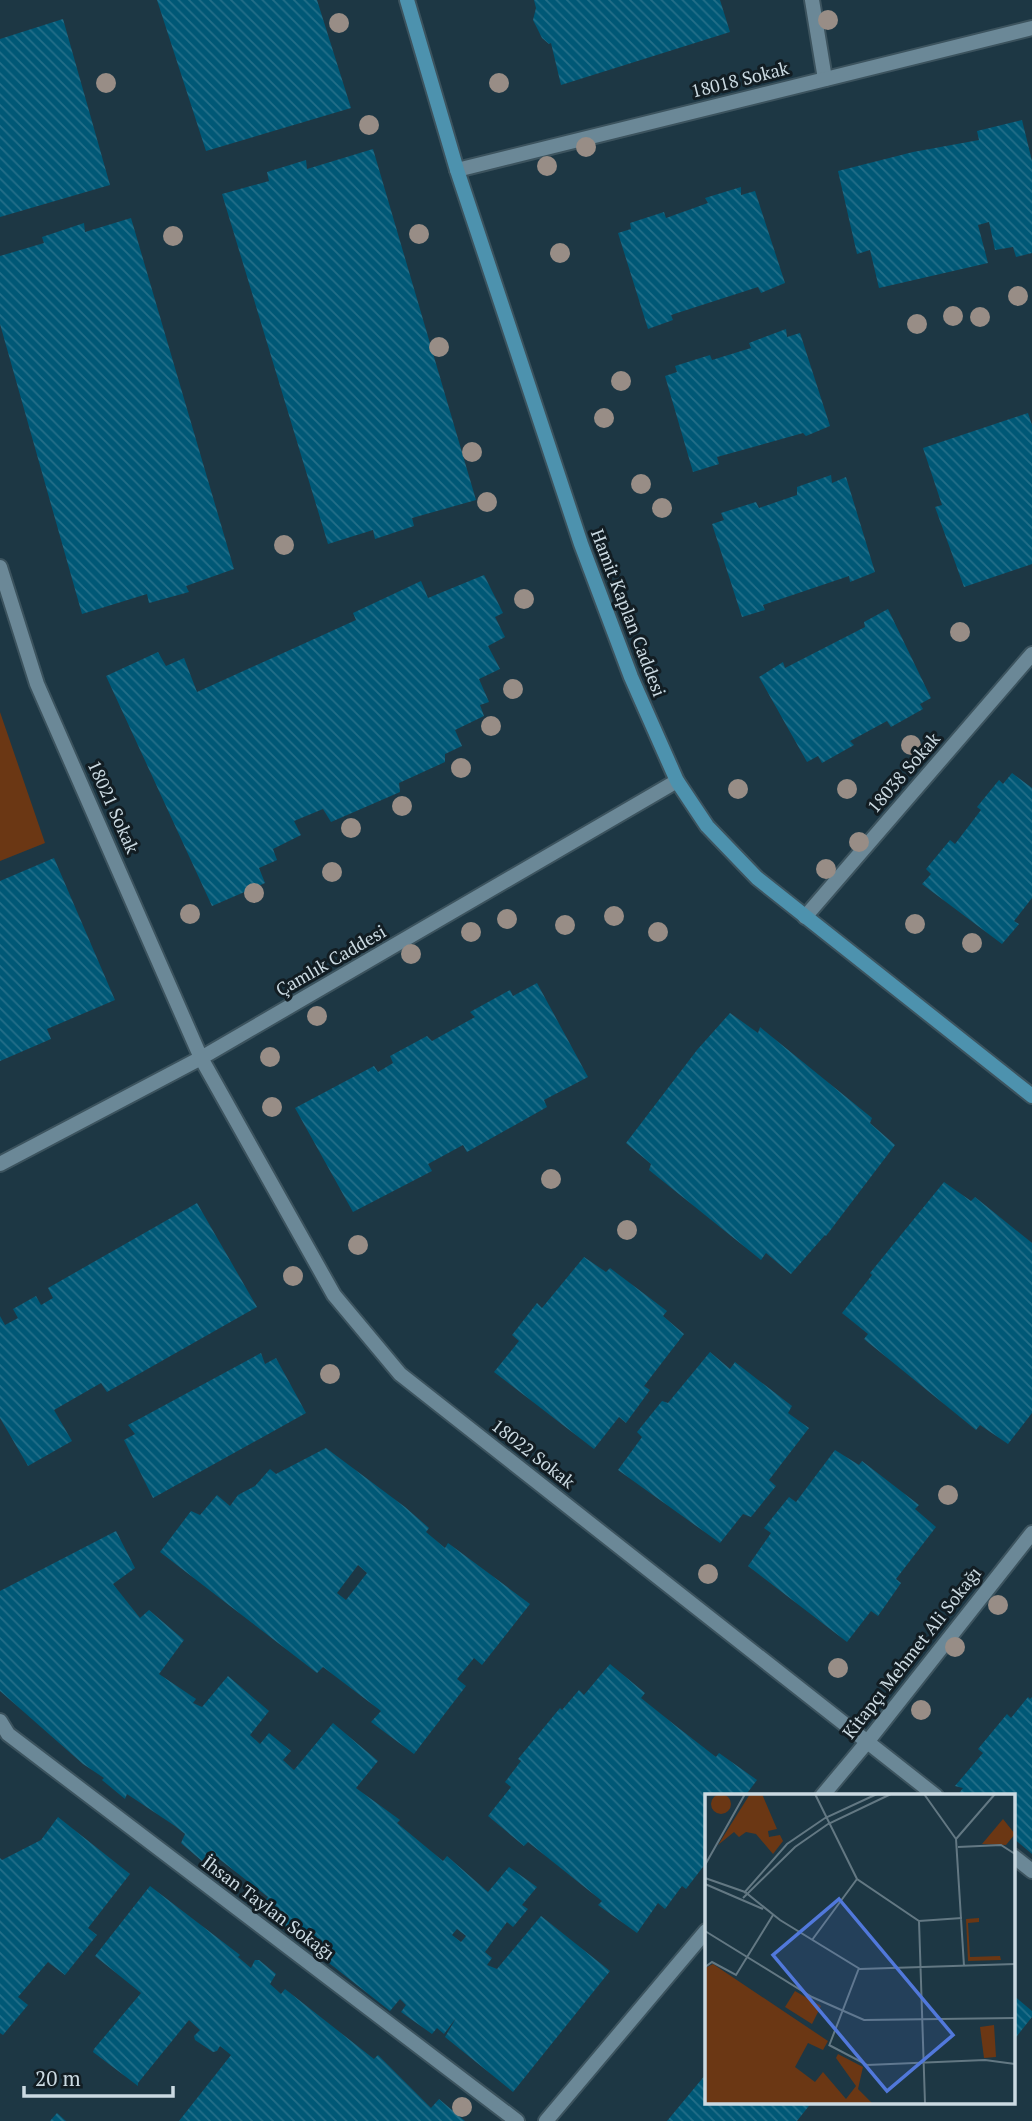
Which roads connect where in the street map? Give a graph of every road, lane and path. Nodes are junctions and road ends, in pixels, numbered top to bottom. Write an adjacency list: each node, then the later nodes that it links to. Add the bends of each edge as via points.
1 (407, 0): 5 (main road, Hamit Kaplan Caddesi)
2 (812, 0): 4 (street)
3 (1032, 28): 4 (street, 18018 Sokak)
4 (825, 79): 5 (street, 18018 Sokak)
5 (457, 170): 8 (main road, Hamit Kaplan Caddesi, via 581,544)
6 (0, 567): 10 (street, 18021 Sokak, via 37,684)
7 (1032, 654): 9 (street, 18038 Sokak)
8 (677, 782): 9 (main road, Hamit Kaplan Caddesi, via 731,853); 10 (street, Çamlık Caddesi)
9 (805, 917): 11 (main road, Hamit Kaplan Caddesi)
10 (201, 1058): 12 (street, Çamlık Caddesi); 15 (street, 18022 Sokak, via 334,1296 400,1374)
11 (1032, 1096)
12 (0, 1164)
13 (1032, 1533): 15 (street, Kitapçı Mehmet Ali Sokağı)
14 (3, 1731): 21 (street, İhsan Taylan Sokağı)
15 (868, 1741): 16 (street, Kitapçı Mehmet Ali Sokağı); 17 (street, 18022 Sokak)
16 (823, 1794)
17 (934, 1794)
18 (1014, 1857): 19 (street)
19 (1032, 1871)
20 (705, 1932): 22 (street)
21 (517, 2121)
22 (546, 2121)

